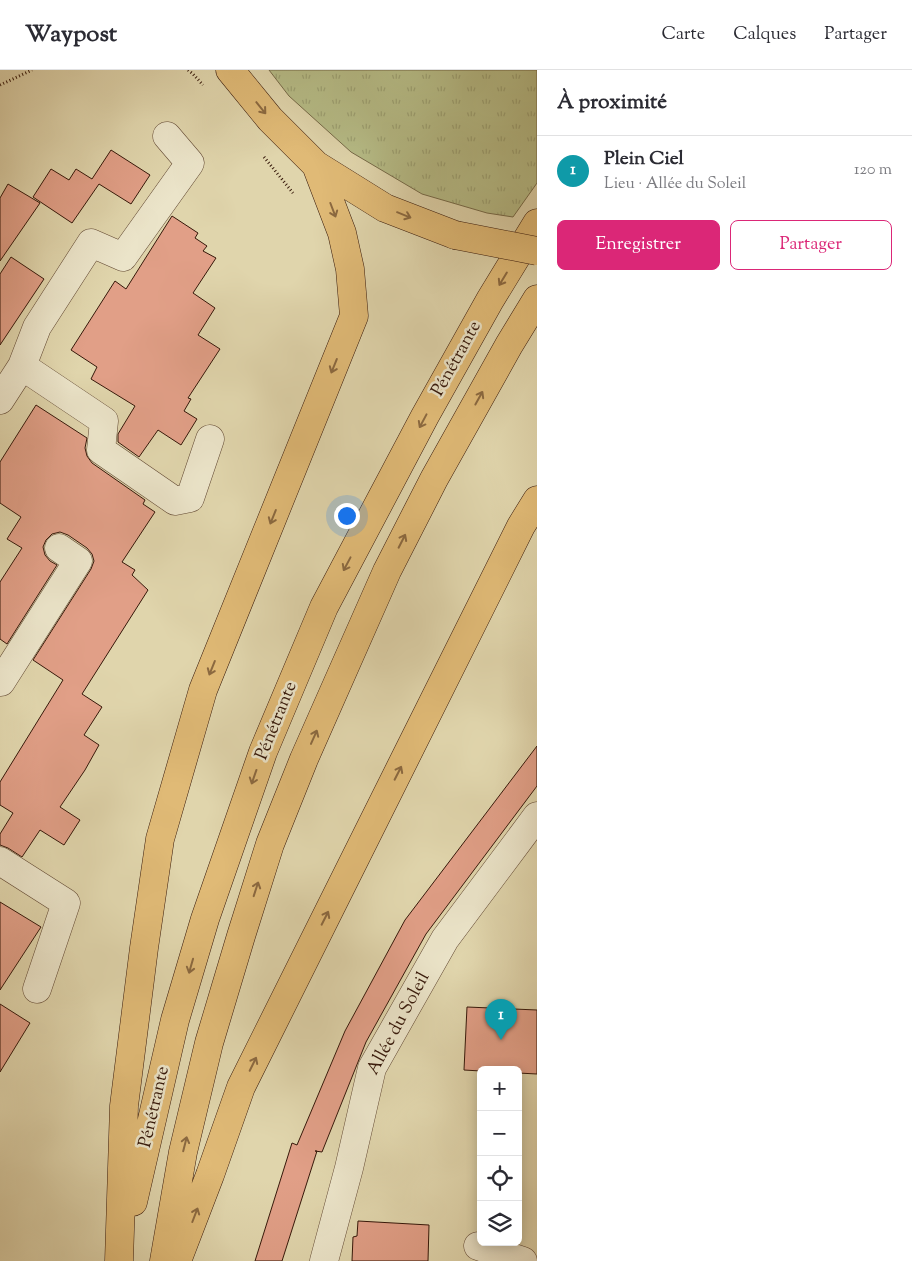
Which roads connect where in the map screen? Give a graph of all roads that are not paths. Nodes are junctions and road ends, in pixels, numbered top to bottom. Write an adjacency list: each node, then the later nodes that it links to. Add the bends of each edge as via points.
1 (230, 70): 3 (main road, one-way to 3, via 270,119)
2 (167, 136): 7 (street, via 190,163 123,257 91,243 37,327)
3 (316, 165): 5 (main road, one-way to 5, bridge, via 384,208 455,235); 17 (main road, one-way to 17, via 342,233 350,269 354,316 203,690 160,839 124,1106)
4 (537, 222): 17 (main road, Pénétrante, one-way to 17, via 430,408 329,599 263,752 205,919 175,1020)
5 (537, 251)
6 (537, 299): 18 (main road, Pénétrante, one-way to 6, via 183,1152 209,1043 270,844 387,572 434,479)
7 (22, 366): 8 (street); 9 (street, via 104,421 101,450 175,502 190,498)
8 (0, 400)
9 (210, 439)
10 (537, 500): 19 (main road, one-way to 10, via 241,1087 512,543)
11 (59, 548): 12 (street, via 78,561)
12 (0, 682)
13 (537, 816): 20 (street, Allée du Soleil, via 445,939 372,1068)
14 (0, 861): 15 (street, via 66,903)
15 (37, 989)
16 (478, 1246): 21 (street)
17 (119, 1261)
18 (164, 1261)
19 (177, 1261)
20 (324, 1261)
21 (523, 1261)

